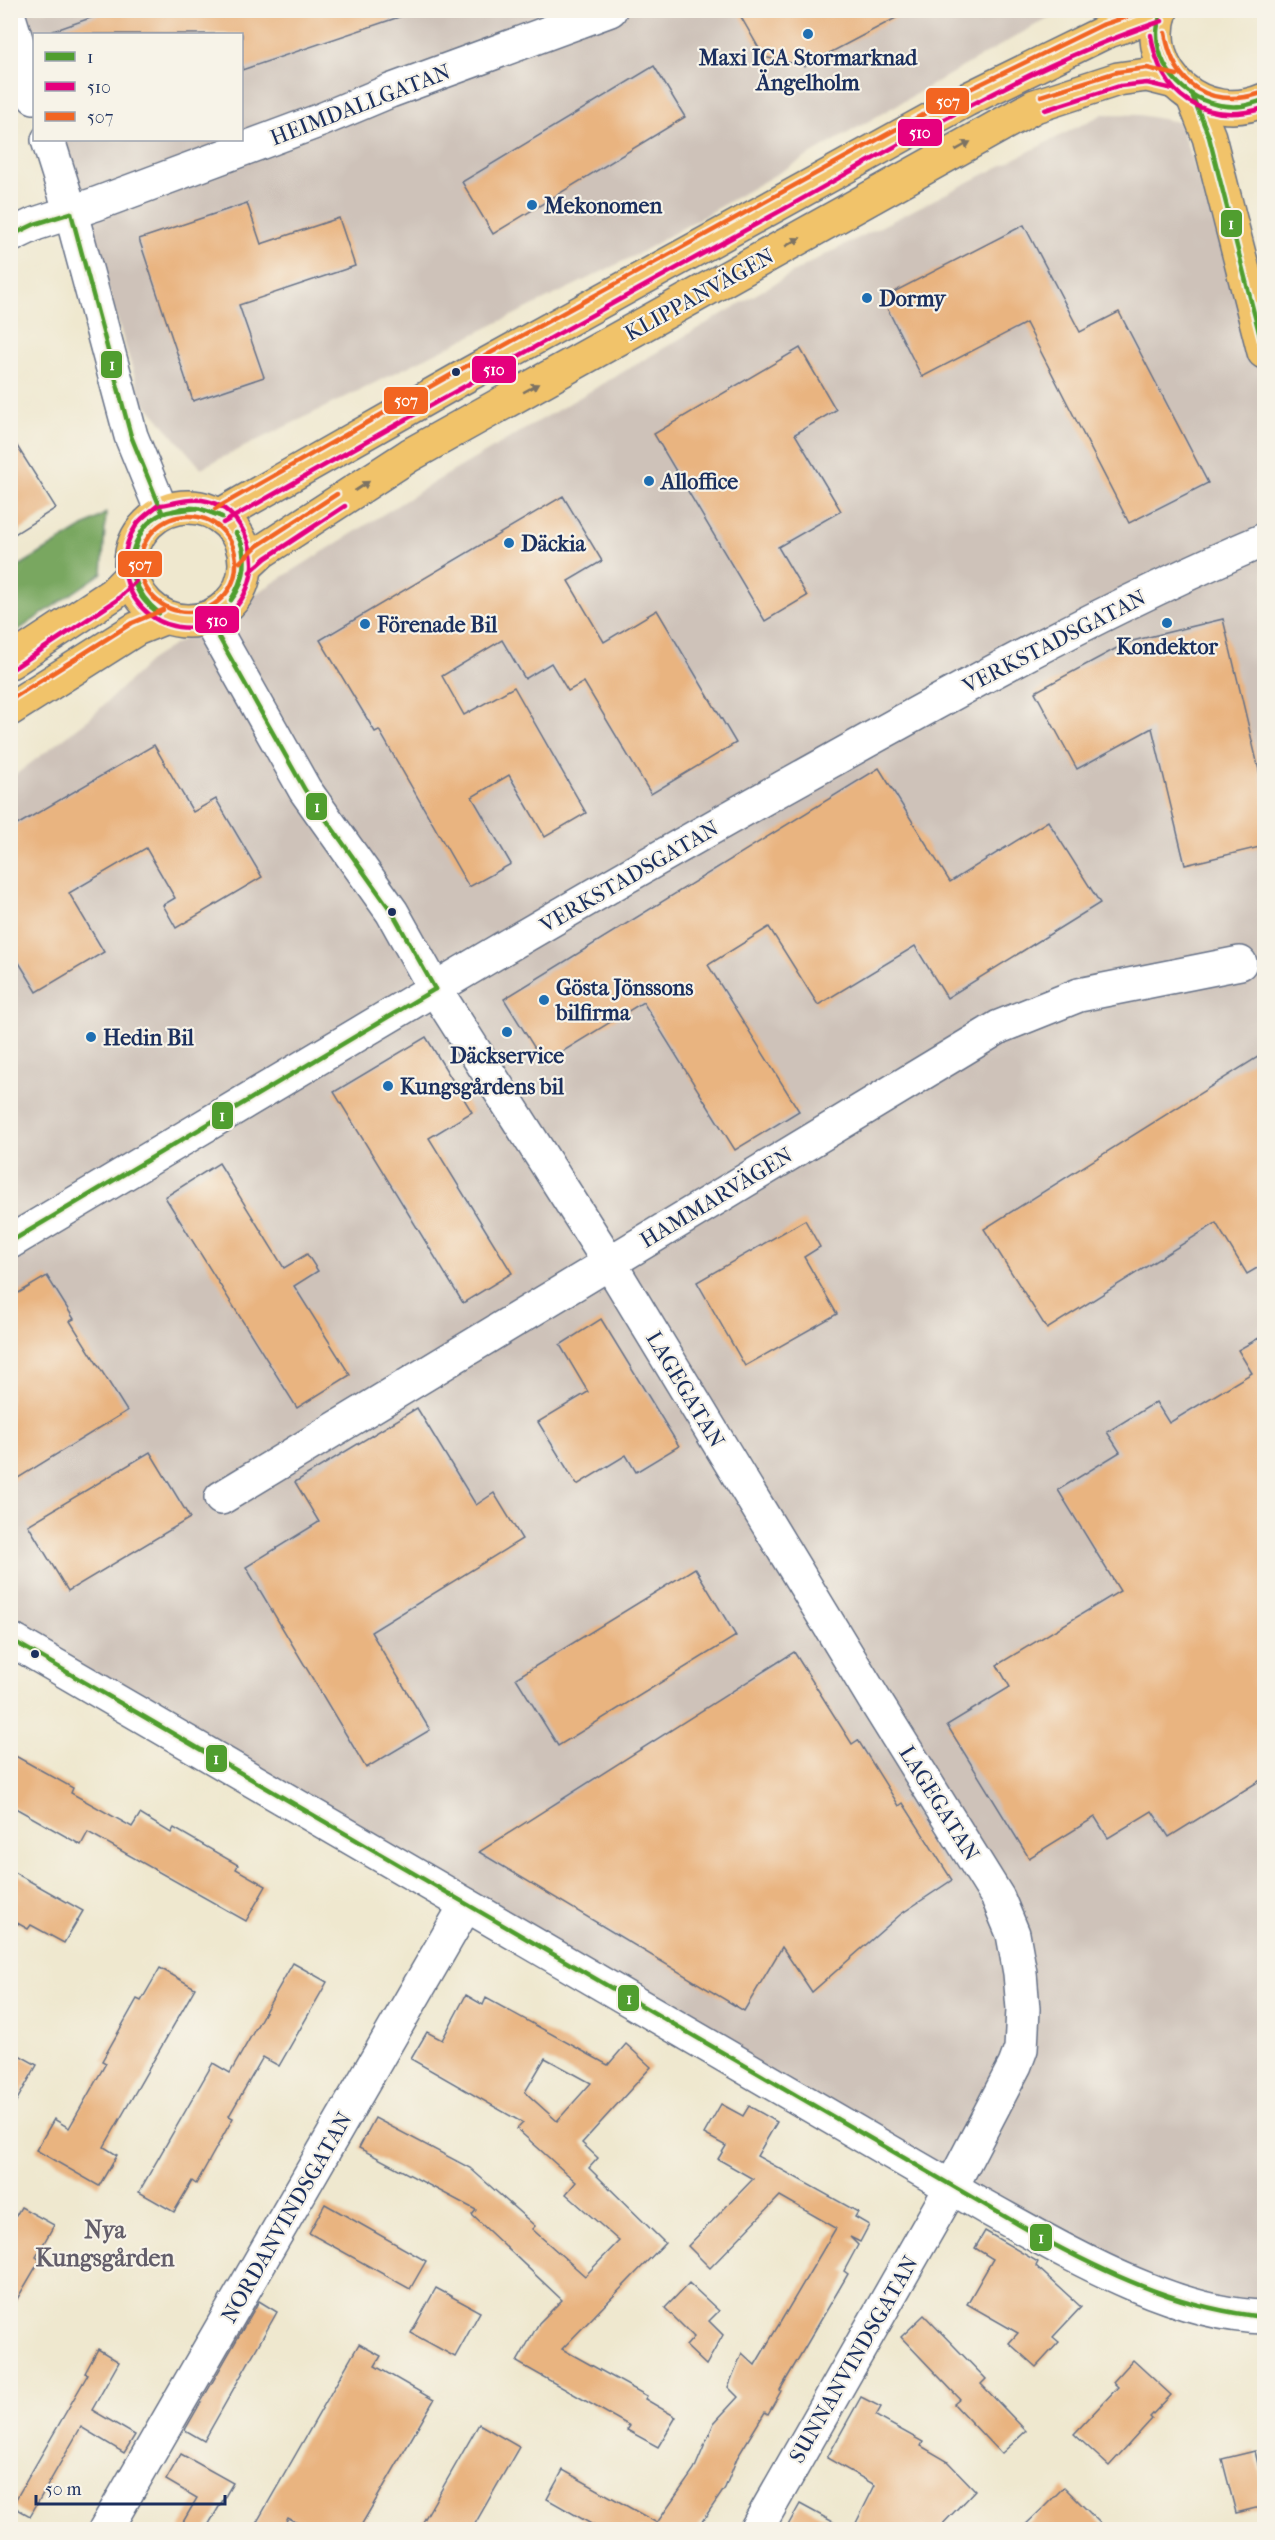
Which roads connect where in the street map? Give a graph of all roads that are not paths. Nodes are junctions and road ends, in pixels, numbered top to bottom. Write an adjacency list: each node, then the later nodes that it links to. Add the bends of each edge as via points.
1 (610, 10): 8 (street, HEIMDALLGATAN)
2 (1161, 12): 4 (main road, via 1159,50 1165,67); 12 (main road, KLIPPANVÄGEN, via 1104,32 966,100)
3 (10, 20): 5 (street)
4 (1184, 90): 6 (main road, KLIPPANVÄGEN, via 1224,108); 10 (main road, via 1209,137); 14 (main road, KLIPPANVÄGEN, one-way to 4, via 261,552 410,455 1035,106 1118,79 1147,75)
5 (33, 94)
6 (1264, 100)
7 (48, 141): 8 (street)
8 (71, 213): 9 (street, HEIMDALLGATAN); 11 (street, via 131,436)
9 (10, 236)
10 (1264, 352)
11 (162, 512): 12 (main road, via 181,506 201,508); 15 (main road, via 142,528 132,551)
12 (219, 516): 14 (main road, via 239,537)
13 (1264, 540): 21 (street, VERKSTADSGATAN, via 1009,661)
14 (245, 567): 17 (main road, KLIPPANVÄGEN, via 240,588 227,606)
15 (131, 576): 16 (main road, via 138,593); 18 (main road, via 113,594)
16 (165, 617): 17 (main road, via 187,621); 19 (main road, via 136,629)
17 (208, 618): 21 (street, LAGEGATAN, via 304,790 392,912)
18 (10, 662)
19 (10, 709)
20 (1240, 963): 23 (street, HAMMARVÄGEN, via 1079,995 999,1027)
21 (435, 989): 22 (street, VERKSTADSGATAN); 23 (street, LAGEGATAN)
22 (10, 1242)
23 (609, 1262): 24 (street, HAMMARVÄGEN); 27 (street, LAGEGATAN, via 978,1864 1013,1934 1023,2009 1021,2049)
24 (221, 1498)
25 (10, 1639): 26 (street)
26 (466, 1905): 27 (street); 29 (street, NORDANVINDSGATAN)
27 (951, 2188): 28 (street, via 1118,2277 1189,2303); 30 (street, SUNNANVINDSGATAN)
28 (1264, 2317)
29 (105, 2529)
30 (756, 2529)

